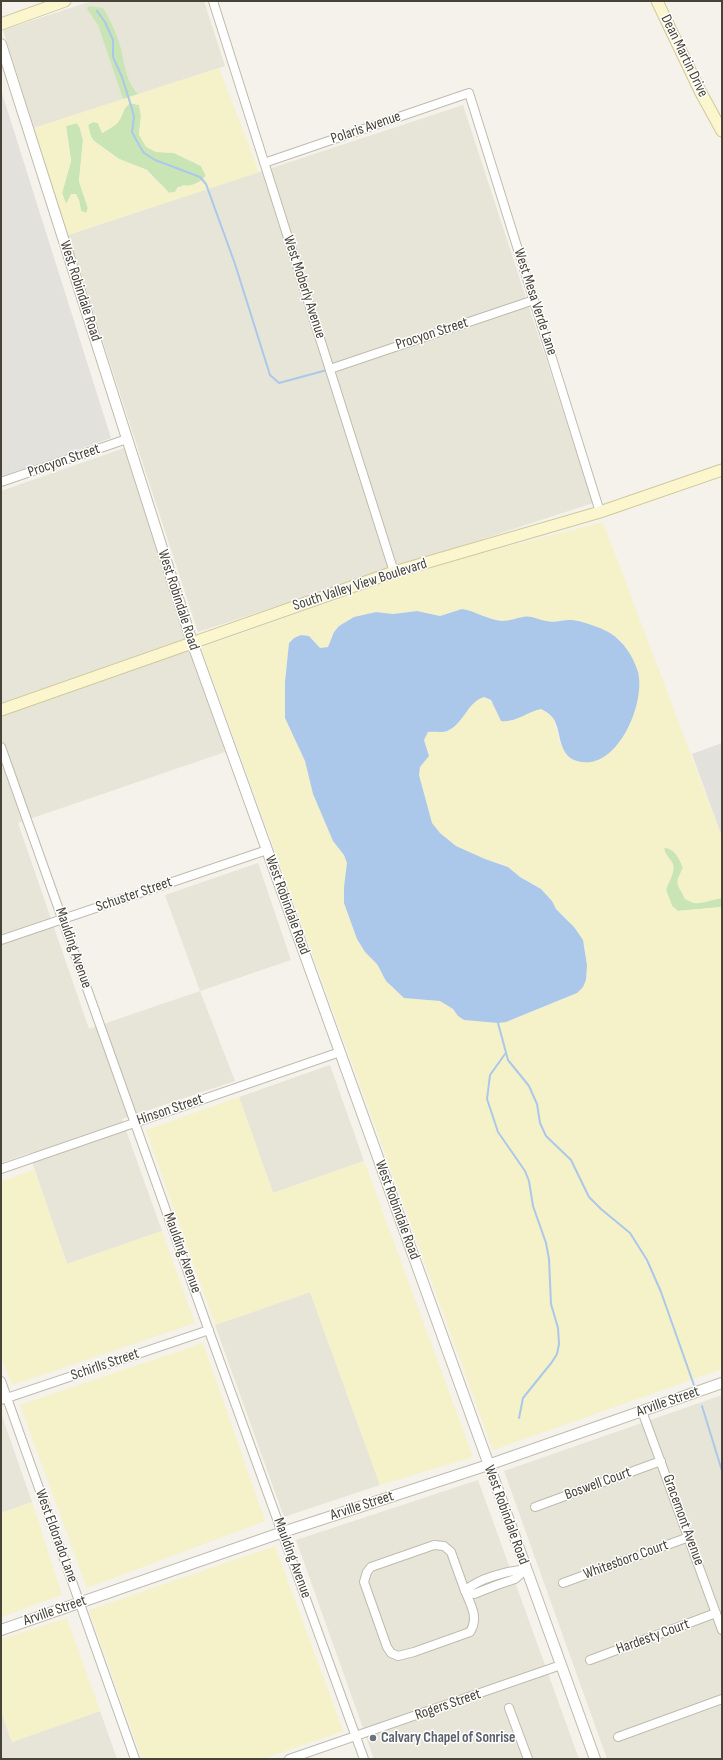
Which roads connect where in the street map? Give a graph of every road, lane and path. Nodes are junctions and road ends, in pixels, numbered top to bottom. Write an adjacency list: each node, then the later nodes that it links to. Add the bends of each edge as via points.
1 (66, 1): 4 (main road)
2 (213, 1): 8 (street, West Moberly Avenue)
3 (657, 1): 7 (main road, Dean Martin Drive)
4 (1, 24)
5 (1, 44): 11 (street, West Robindale Road)
6 (468, 93): 8 (street, Polaris Avenue); 9 (street, West Mesa Verde Lane)
7 (722, 131)
8 (264, 164): 10 (street, West Moberly Avenue)
9 (534, 300): 10 (street, Procyon Street); 14 (street, West Mesa Verde Lane)
10 (330, 369): 15 (street, West Moberly Avenue)
11 (127, 439): 13 (street, Procyon Street); 16 (street, West Robindale Road)
12 (722, 470): 14 (main road, South Valley View Boulevard)
13 (1, 482)
14 (600, 512): 15 (main road, South Valley View Boulevard)
15 (394, 572): 16 (main road, South Valley View Boulevard)
16 (192, 642): 17 (main road, South Valley View Boulevard); 19 (street, West Robindale Road)
17 (1, 710)
18 (1, 746): 20 (street, Maulding Avenue)
19 (267, 850): 20 (street, Schuster Street); 22 (street, West Robindale Road)
20 (63, 920): 21 (street, Schuster Street); 23 (street, Maulding Avenue)
21 (1, 940)
22 (340, 1052): 23 (street, Hinson Street); 31 (street, West Robindale Road)
23 (135, 1123): 24 (street, Hinson Street); 25 (street, Maulding Avenue)
24 (1, 1169)
25 (209, 1330): 28 (street, Schirlls Street); 33 (street, Maulding Avenue)
26 (1, 1380): 28 (street, West Eldorado Lane)
27 (722, 1383): 29 (street, Arville Street)
28 (4, 1399): 38 (street, West Eldorado Lane)
29 (642, 1411): 30 (street, Gracemont Avenue); 31 (street, Arville Street)
30 (661, 1461): 32 (street, Boswell Court); 34 (street, Gracemont Avenue)
31 (488, 1465): 33 (street, Arville Street); 35 (street, West Robindale Road)
32 (535, 1507)
33 (283, 1532): 38 (street, Arville Street); 46 (street, Maulding Avenue)
34 (690, 1538): 36 (street, Whitesboro Court); 39 (street, Gracemont Avenue)
35 (526, 1569): 37 (street, via 515,1579 474,1594); 43 (street, West Robindale Road)
36 (563, 1583)
37 (465, 1591): 37 (street, via 451,1552 444,1546 434,1545 371,1567 364,1582 387,1646 398,1656 470,1632 475,1616)
38 (80, 1602): 40 (street, Arville Street); 48 (street, West Eldorado Lane)
39 (716, 1613): 41 (street, Gracemont Avenue); 42 (street, Hardesty Court)
40 (1, 1630)
41 (722, 1630)
42 (590, 1660)
43 (561, 1665): 46 (street, Rogers Street); 52 (street, West Robindale Road)
44 (722, 1698): 47 (street)
45 (509, 1708): 51 (street)
46 (356, 1736): 49 (street, Rogers Street); 50 (street, Maulding Avenue)
47 (618, 1737)
48 (135, 1759)
49 (289, 1759)
50 (364, 1759)
51 (528, 1759)
52 (595, 1759)

